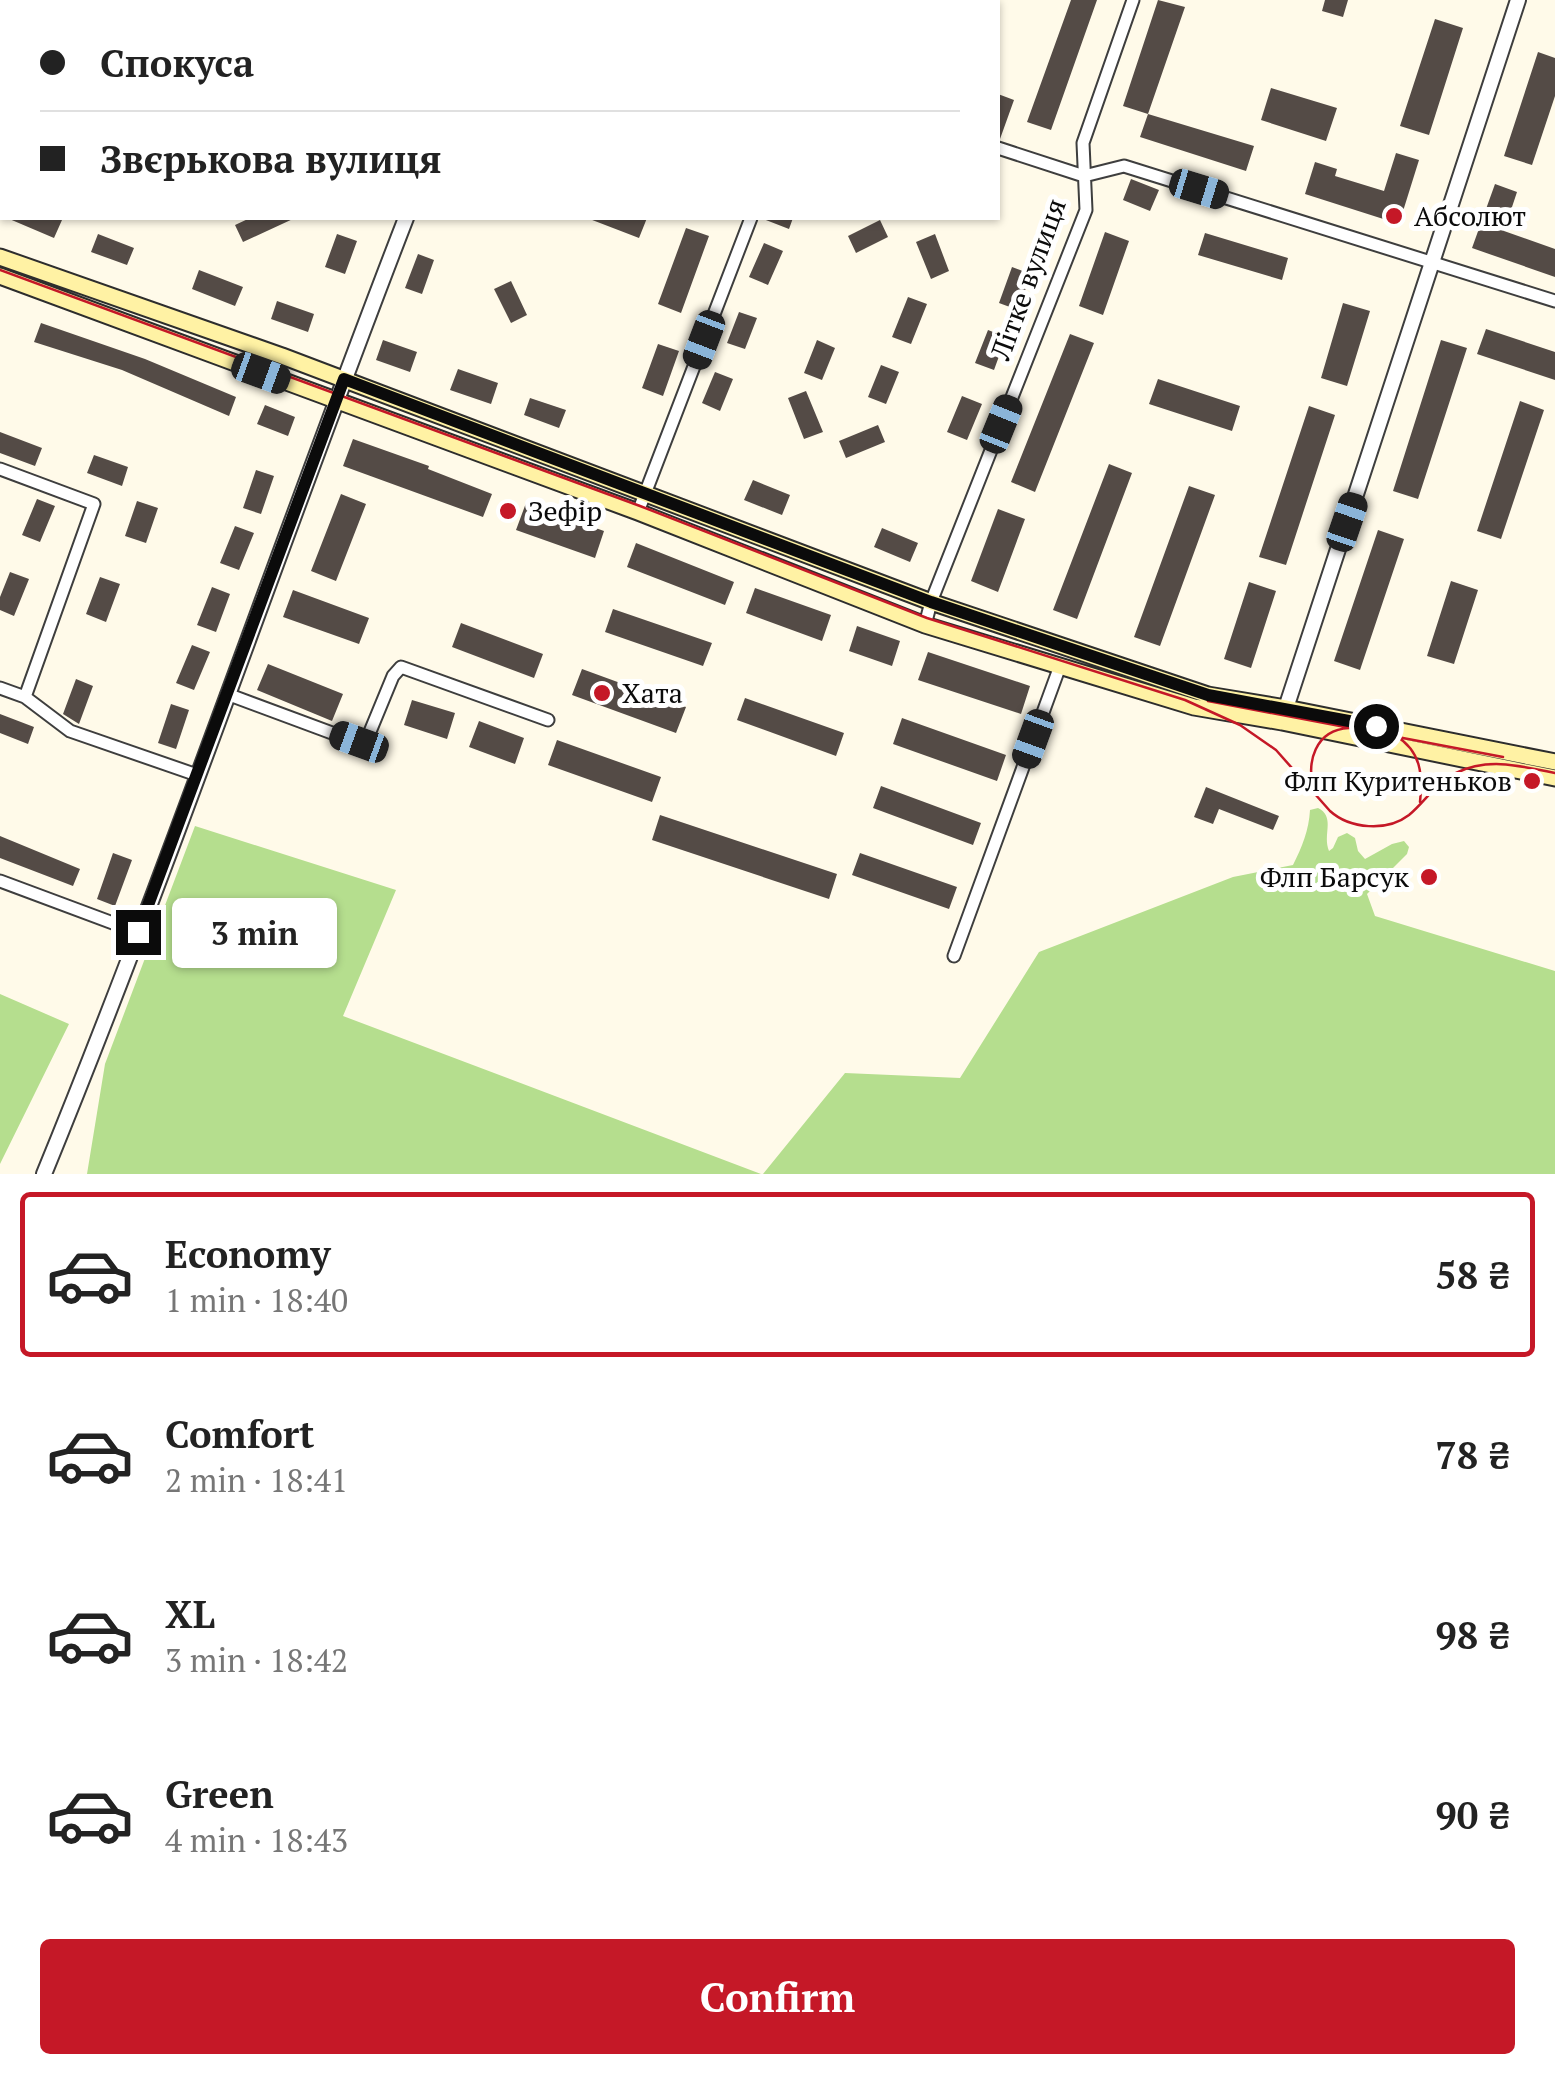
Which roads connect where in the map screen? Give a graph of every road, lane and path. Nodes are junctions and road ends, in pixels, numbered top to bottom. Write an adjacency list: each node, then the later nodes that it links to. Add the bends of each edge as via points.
1 (1132, 0): 4 (street, Літке вулиця, via 1083,143)
2 (1518, 0): 8 (street)
3 (1000, 149): 4 (street)
4 (1084, 176): 8 (street, via 1124,166); 16 (street, Літке вулиця, via 1086,210)
5 (405, 220): 11 (street)
6 (750, 220): 14 (street)
7 (0, 256): 11 (main road)
8 (1433, 262): 10 (street); 22 (street)
9 (0, 276): 12 (main road)
10 (1555, 301)
11 (344, 379): 12 (street); 14 (main road)
12 (336, 400): 15 (main road); 20 (street)
13 (0, 468): 21 (street, via 94,504)
14 (645, 492): 15 (street); 16 (main road)
15 (638, 512): 17 (main road)
16 (931, 602): 17 (street, Літке вулиця); 22 (main road)
17 (925, 625): 18 (main road)
18 (1060, 666): 22 (main road, via 1194,707); 29 (street)
19 (0, 688): 21 (street)
20 (227, 694): 23 (street, via 359,742 367,738 401,667); 25 (street)
21 (25, 697): 25 (street, via 70,732)
22 (1284, 715): 24 (main road); 26 (main road)
23 (548, 720)
24 (1555, 762)
25 (197, 775): 28 (street)
26 (1555, 778)
27 (0, 880): 28 (street)
28 (138, 932): 30 (street)
29 (954, 956)
30 (44, 1174)

